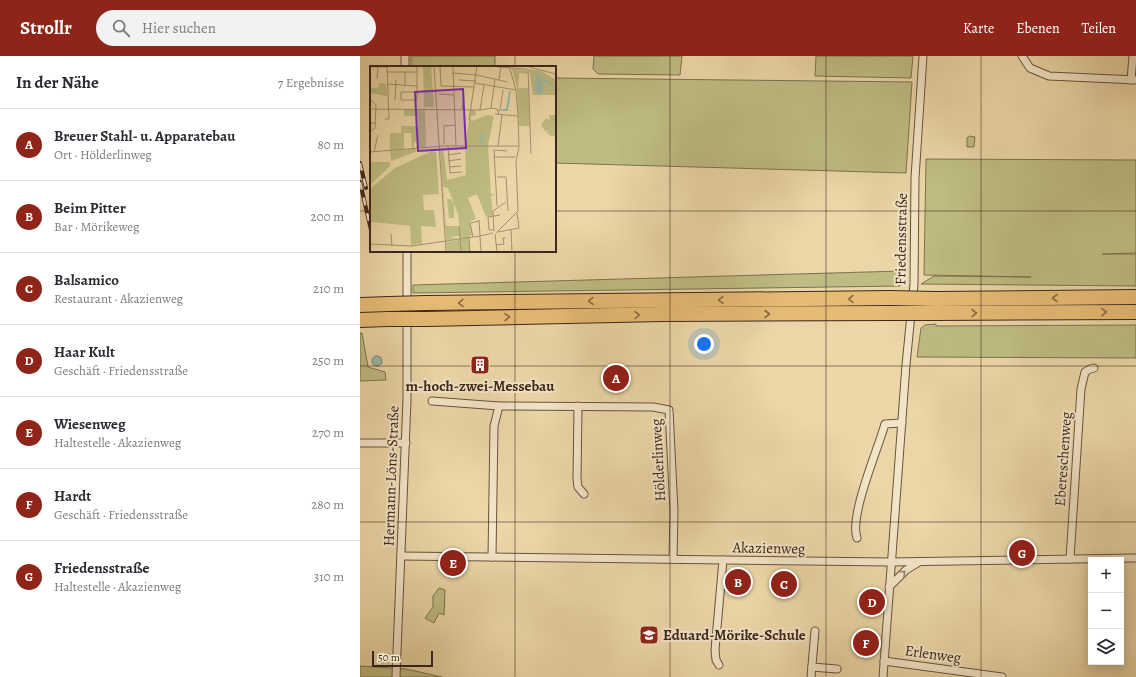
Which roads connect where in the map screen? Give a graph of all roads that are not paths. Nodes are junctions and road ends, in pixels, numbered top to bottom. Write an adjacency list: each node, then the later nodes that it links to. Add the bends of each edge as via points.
1 (923, 56): 14 (street, Friedensstraße, via 915,178 914,284)
2 (1022, 56): 4 (street, via 1030,68 1049,76)
3 (1133, 56): 4 (street)
4 (1134, 80)
5 (407, 252): 15 (street, Hermann-Löns-Straße)
6 (1136, 297): 7 (highway, one-way to 7, bridge)
7 (360, 304)
8 (1136, 312): 9 (highway, one-way to 8, bridge, via 662,314)
9 (360, 320)
10 (1094, 368): 23 (street, Ebereschenweg, via 1085,372 1082,389)
11 (432, 401): 12 (street, Hölderlinweg)
12 (499, 406): 13 (street, Hölderlinweg); 20 (street, via 494,426)
13 (578, 406): 17 (street, via 577,479 578,487); 22 (street, Hölderlinweg, via 653,407 669,410)
14 (902, 423): 18 (street, via 885,424 859,506 854,530); 25 (street, Friedensstraße)
15 (406, 442): 16 (street); 19 (street, Hermann-Löns-Straße)
16 (360, 443)
17 (584, 494)
18 (857, 538)
19 (401, 556): 20 (street, Akazienweg); 33 (street, Hermann-Löns-Straße)
20 (492, 556): 22 (street, Akazienweg)
21 (1136, 558): 23 (street, Akazienweg)
22 (674, 559): 24 (street, Akazienweg)
23 (1070, 559): 26 (street, Akazienweg)
24 (723, 560): 25 (street, Akazienweg); 30 (street, via 715,650)
25 (891, 562): 26 (street, Akazienweg); 27 (street, Friedensstraße)
26 (919, 562): 27 (street, one-way to 26, via 906,570)
27 (889, 588): 29 (street, Friedensstraße)
28 (815, 631): 31 (street)
29 (884, 661): 35 (street, Friedensstraße); 36 (street, Erlenweg)
30 (719, 665)
31 (812, 667): 32 (street); 34 (street)
32 (837, 669)
33 (396, 677)
34 (811, 677)
35 (883, 677)
36 (1002, 677)

